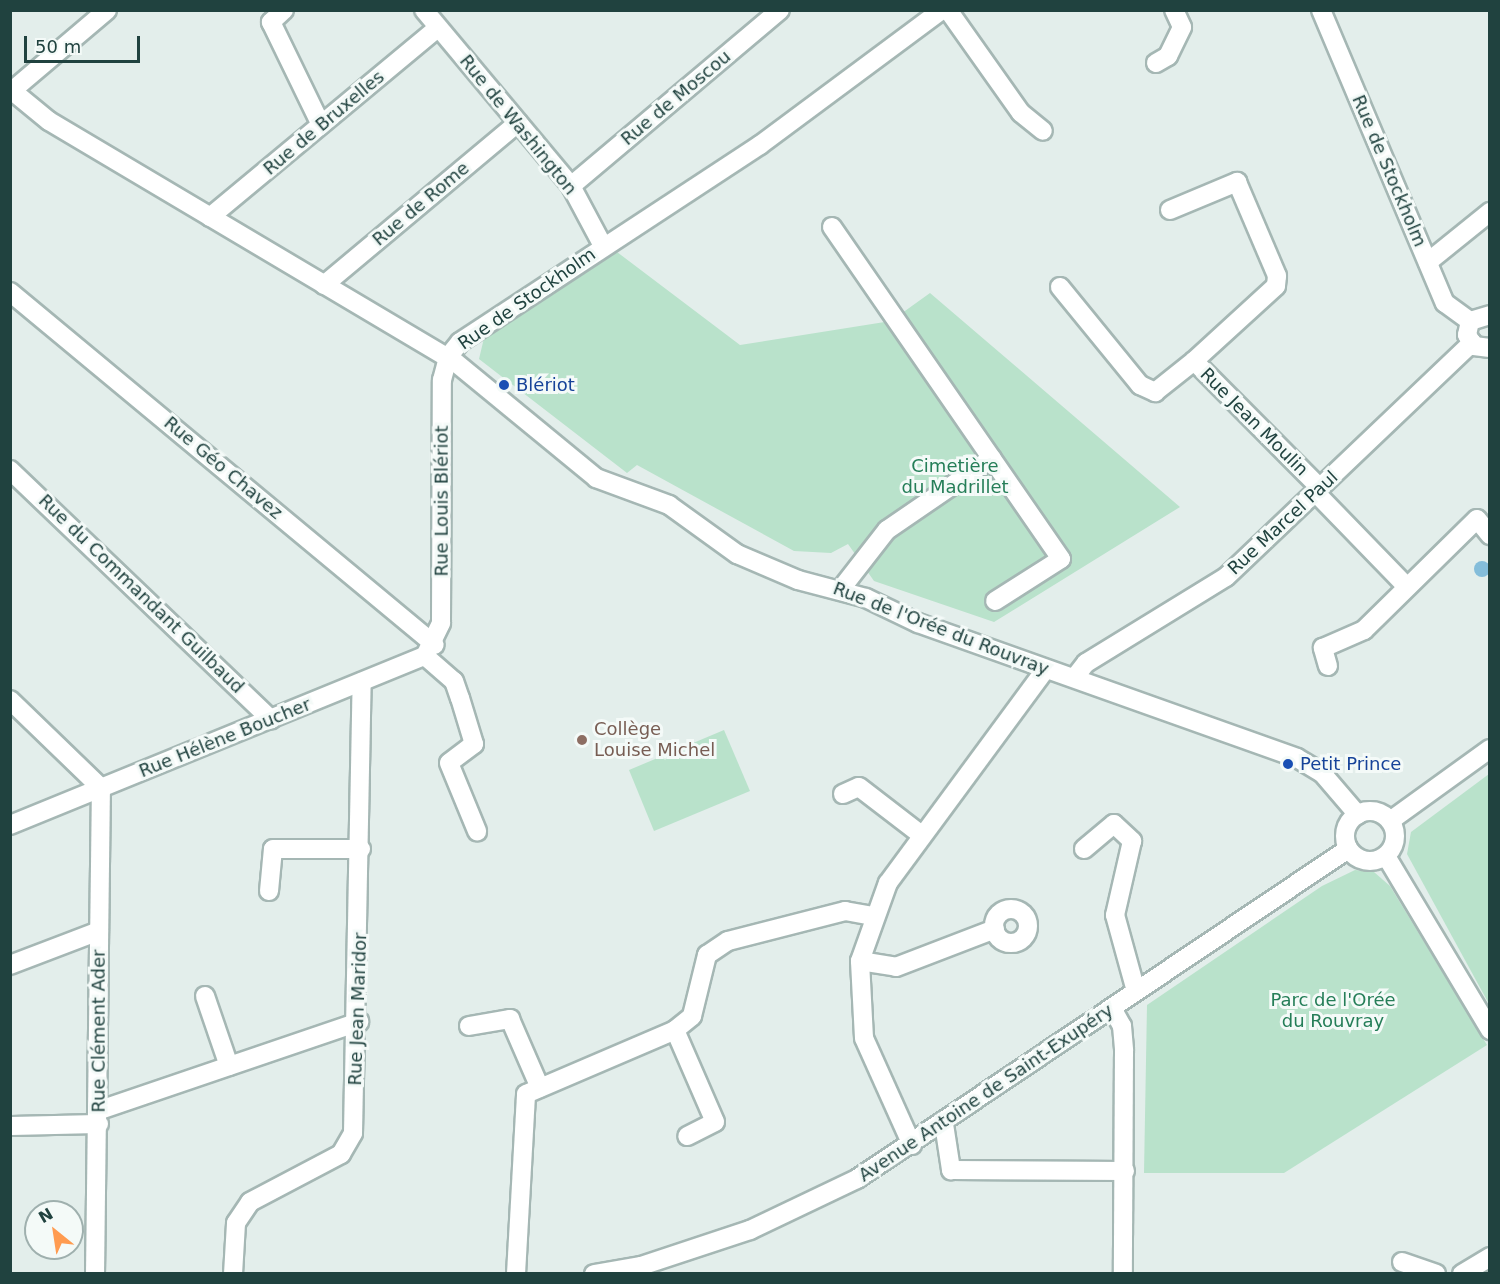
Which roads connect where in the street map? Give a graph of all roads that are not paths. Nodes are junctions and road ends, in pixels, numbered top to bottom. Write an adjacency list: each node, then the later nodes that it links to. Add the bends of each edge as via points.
1 (107, 10): 11 (street)
2 (284, 10): 13 (street, via 271,22)
3 (424, 10): 9 (street, Rue de Washington)
4 (942, 10): 20 (street, Rue de Stockholm, via 760,145)
5 (948, 10): 14 (street, via 1021,113)
6 (1174, 10): 10 (street, via 1182,27 1168,56)
7 (1321, 10): 21 (street, Rue de Stockholm)
8 (776, 12): 15 (street, Rue de Moscou)
9 (438, 28): 12 (street, Rue de Washington); 13 (street, Rue de Bruxelles)
10 (1156, 63)
11 (12, 89): 18 (street, Rue de Stockholm, via 49,121)
12 (518, 123): 15 (street, Rue de Washington); 22 (street, Rue de Rome)
13 (321, 125): 18 (street, Rue de Bruxelles)
14 (1042, 131)
15 (572, 186): 20 (street, Rue de Washington)
16 (1170, 210): 29 (street, Rue Jean Moulin, via 1237,182 1277,276 1276,286)
17 (1490, 212): 21 (street)
18 (210, 217): 22 (street, Rue de Stockholm)
19 (832, 227): 30 (street)
20 (603, 246): 28 (street, Rue de Stockholm, via 460,342)
21 (1428, 262): 26 (street, Rue de Stockholm, via 1445,303)
22 (324, 285): 28 (street, Rue de Stockholm)
23 (1060, 287): 29 (street, via 1140,385 1155,392)
24 (10, 292): 37 (street, Rue Géo Chavez)
25 (1490, 315): 26 (street)
26 (1470, 321): 27 (street)
27 (1481, 346): 32 (street, Rue Marcel Paul)
28 (448, 357): 35 (street, Rue de l'Orée du Rouvray, via 596,478 669,506 737,554 798,580); 37 (street, Rue Louis Blériot, via 442,380 441,623)
29 (1194, 361): 32 (street, Rue Jean Moulin)
30 (992, 459): 35 (street, via 887,530); 36 (street, via 1061,559)
31 (10, 470): 43 (street, Rue du Commandant Guilbaud)
32 (1317, 490): 34 (street, Rue Jean Moulin); 40 (street, Rue Marcel Paul, via 1226,577 1086,663)
33 (1490, 535): 34 (street, via 1477,519)
34 (1407, 587): 38 (street, via 1364,630 1323,648)
35 (842, 590): 39 (street, Rue de l'Orée du Rouvray)
36 (995, 601)
37 (430, 651): 41 (street, Rue Hélène Boucher); 50 (street, Rue Géo Chavez, via 454,681 474,744 449,763)
38 (1328, 666)
39 (1045, 670): 40 (street, Rue de l'Orée du Rouvray); 51 (street)
40 (1075, 677): 47 (street, Rue de l'Orée du Rouvray, via 1302,761 1322,773)
41 (362, 682): 43 (street, Rue Hélène Boucher); 52 (street, Rue Jean Maridor)
42 (10, 700): 45 (street)
43 (271, 719): 45 (street, Rue Hélène Boucher)
44 (1490, 749): 48 (street)
45 (101, 788): 49 (street, Rue Hélène Boucher); 59 (street, Rue Clément Ader)
46 (843, 794): 51 (street, via 859,787)
47 (1358, 815): 48 (street, via 1376,812); 54 (street, via 1345,830)
48 (1390, 821): 55 (street, via 1394,842)
49 (10, 825)
50 (477, 831)
51 (920, 834): 57 (street)
52 (361, 849): 56 (street, via 273,849); 65 (street, Rue Jean Maridor)
53 (1084, 849): 62 (street, via 1114,824 1132,841 1116,915)
54 (1348, 849): 55 (street, via 1364,861); 62 (street, Avenue Antoine de Saint-Exupéry)
55 (1386, 856): 68 (street)
56 (269, 891)
57 (874, 915): 60 (street); 67 (street, via 845,911 728,941 707,955 692,1016)
58 (995, 929): 60 (street, via 896,967)
59 (99, 931): 61 (street); 71 (street, Rue Clément Ader)
60 (860, 961): 75 (street, via 864,1038)
61 (10, 965)
62 (1136, 991): 64 (street, Avenue Antoine de Saint-Exupéry)
63 (205, 996): 69 (street)
64 (1112, 1008): 72 (street, Avenue Antoine de Saint-Exupéry); 76 (street, via 1122,1026)
65 (359, 1022): 69 (street); 81 (street, Rue Jean Maridor, via 353,1133 341,1154 250,1202 236,1222)
66 (469, 1026): 70 (street, via 510,1019)
67 (675, 1030): 70 (street); 74 (street, via 715,1122)
68 (1490, 1030)
69 (229, 1066): 71 (street)
70 (540, 1088): 82 (street, via 526,1094)
71 (99, 1117): 73 (street); 80 (street, Rue Clément Ader)
72 (944, 1124): 75 (street, Avenue Antoine de Saint-Exupéry); 76 (street, via 951,1170)
73 (10, 1126)
74 (687, 1136)
75 (912, 1145): 79 (street, Avenue Antoine de Saint-Exupéry, via 806,1206)
76 (1125, 1172): 84 (street)
77 (1490, 1257): 86 (street)
78 (1402, 1262): 85 (street)
79 (641, 1270): 83 (street, Avenue Antoine de Saint-Exupéry)
80 (95, 1274)
81 (233, 1274)
82 (516, 1274)
83 (594, 1274)
84 (1123, 1274)
85 (1436, 1274)
86 (1462, 1274)

